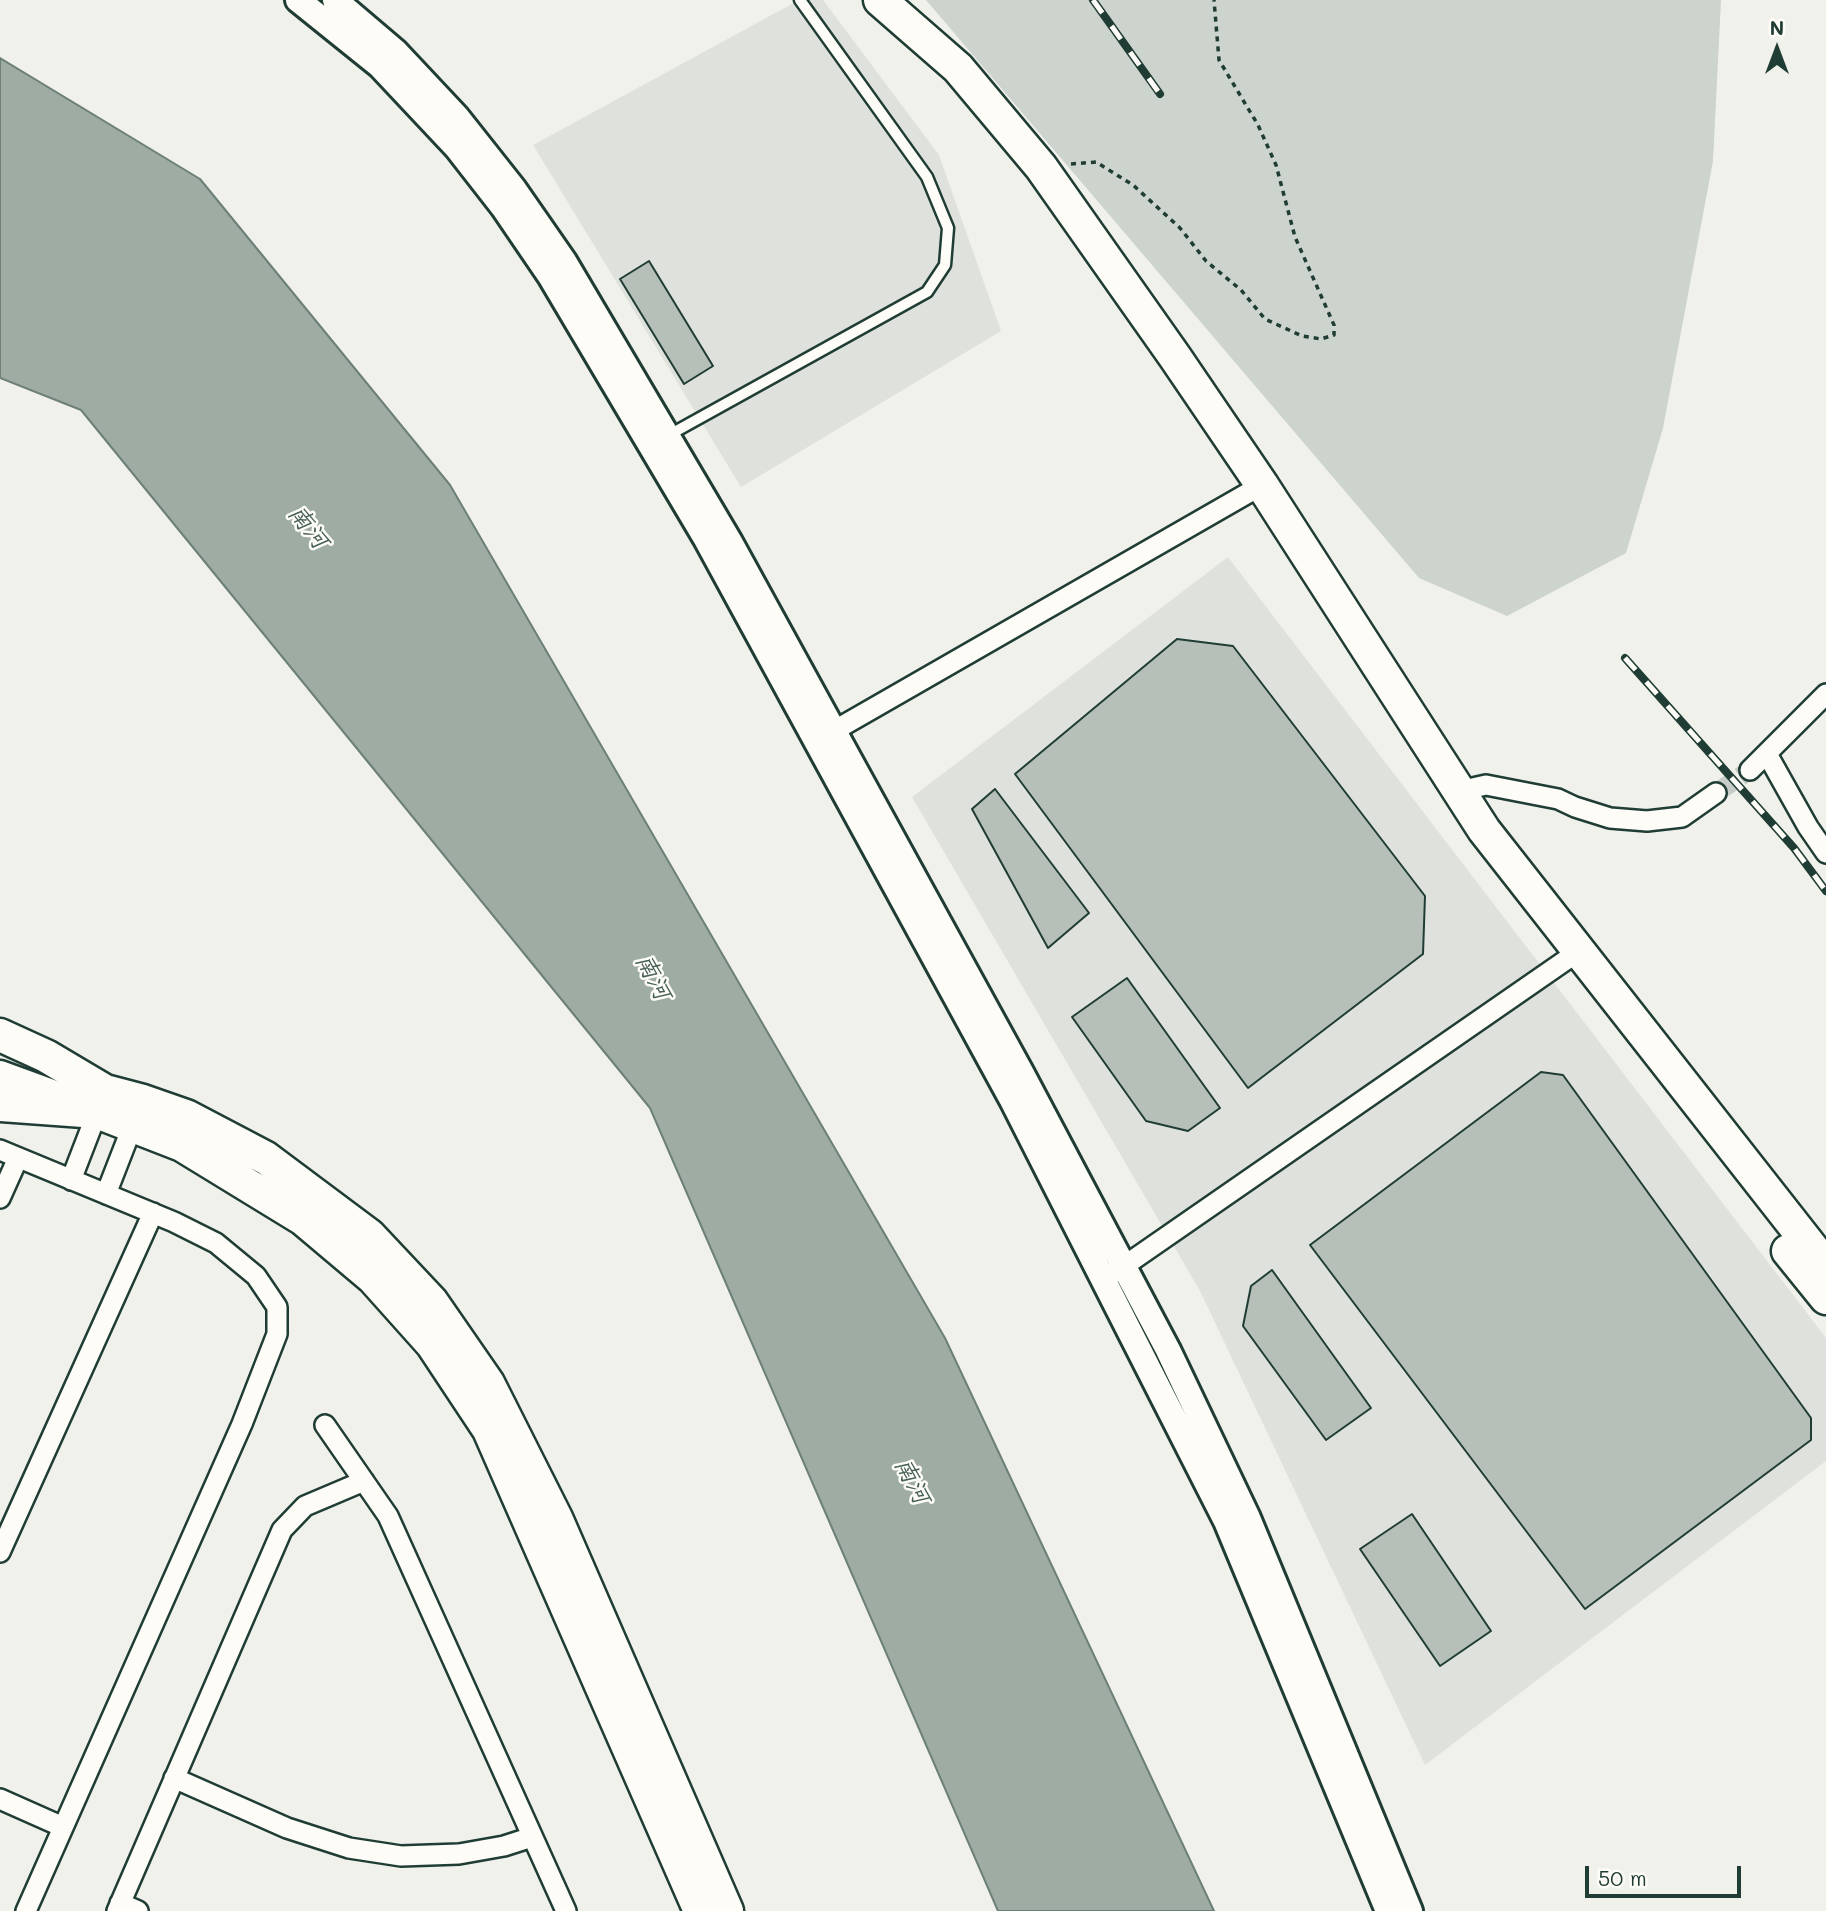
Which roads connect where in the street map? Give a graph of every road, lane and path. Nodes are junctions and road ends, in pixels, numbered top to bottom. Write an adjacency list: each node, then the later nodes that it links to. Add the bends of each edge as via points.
1 (298, 0): 7 (street, via 380,66 457,148 503,207)
2 (334, 0): 7 (street, via 405,61 514,189 564,261)
3 (800, 0): 7 (lane, via 928,177 948,228 945,265 927,292)
4 (880, 0): 6 (highway, via 958,68)
5 (1214, 0): 6 (path, via 1219,61 1276,165 1295,237 1334,325 1334,335 1321,339 1302,336 1265,319 1241,289 1206,261 1180,228 1133,185 1096,162)
6 (1041, 167): 8 (highway, via 1175,357)
7 (659, 441): 10 (street, via 706,538)
8 (1255, 490): 10 (street); 13 (highway); 16 (highway, via 1467,834)
9 (1826, 694): 11 (street)
10 (825, 736): 29 (street, via 1012,1100)
11 (1767, 754): 12 (street); 15 (street)
12 (1750, 770)
13 (1459, 791): 14 (street, via 1486,785 1558,799 1610,818 1647,821 1682,817); 16 (highway)
14 (1716, 793)
15 (1826, 853)
16 (1572, 956): 28 (highway); 29 (street); 30 (highway)
17 (0, 1035): 20 (highway, via 46,1056)
18 (0, 1051): 20 (main road)
19 (0, 1076): 20 (main road)
20 (101, 1101): 21 (highway); 22 (highway); 24 (street)
21 (0, 1105)
22 (138, 1113): 25 (street); 41 (highway, via 303,1219 373,1278 432,1344 489,1430); 42 (highway, via 186,1116 266,1158 369,1235 432,1303 488,1383 556,1518)
23 (9, 1154): 24 (street); 26 (street)
24 (71, 1180): 25 (street)
25 (106, 1194): 27 (street)
26 (0, 1198)
27 (153, 1213): 33 (street); 36 (street, via 216,1243 256,1276 278,1307 278,1334)
28 (1826, 1266)
29 (1114, 1274): 43 (street, via 1226,1521); 44 (street, via 1168,1350 1248,1518)
30 (1826, 1298)
31 (325, 1425): 32 (street)
32 (363, 1481): 34 (street, via 305,1506 282,1530); 37 (street, via 388,1516)
33 (0, 1552)
34 (174, 1779): 37 (street, via 287,1828 349,1848 401,1856 459,1854); 38 (street)
35 (0, 1799): 36 (street)
36 (63, 1827): 39 (street)
37 (533, 1837): 40 (street)
38 (125, 1908)
39 (26, 1911)
40 (566, 1911)
41 (700, 1911)
42 (727, 1911)
43 (1388, 1911)
44 (1410, 1911)

